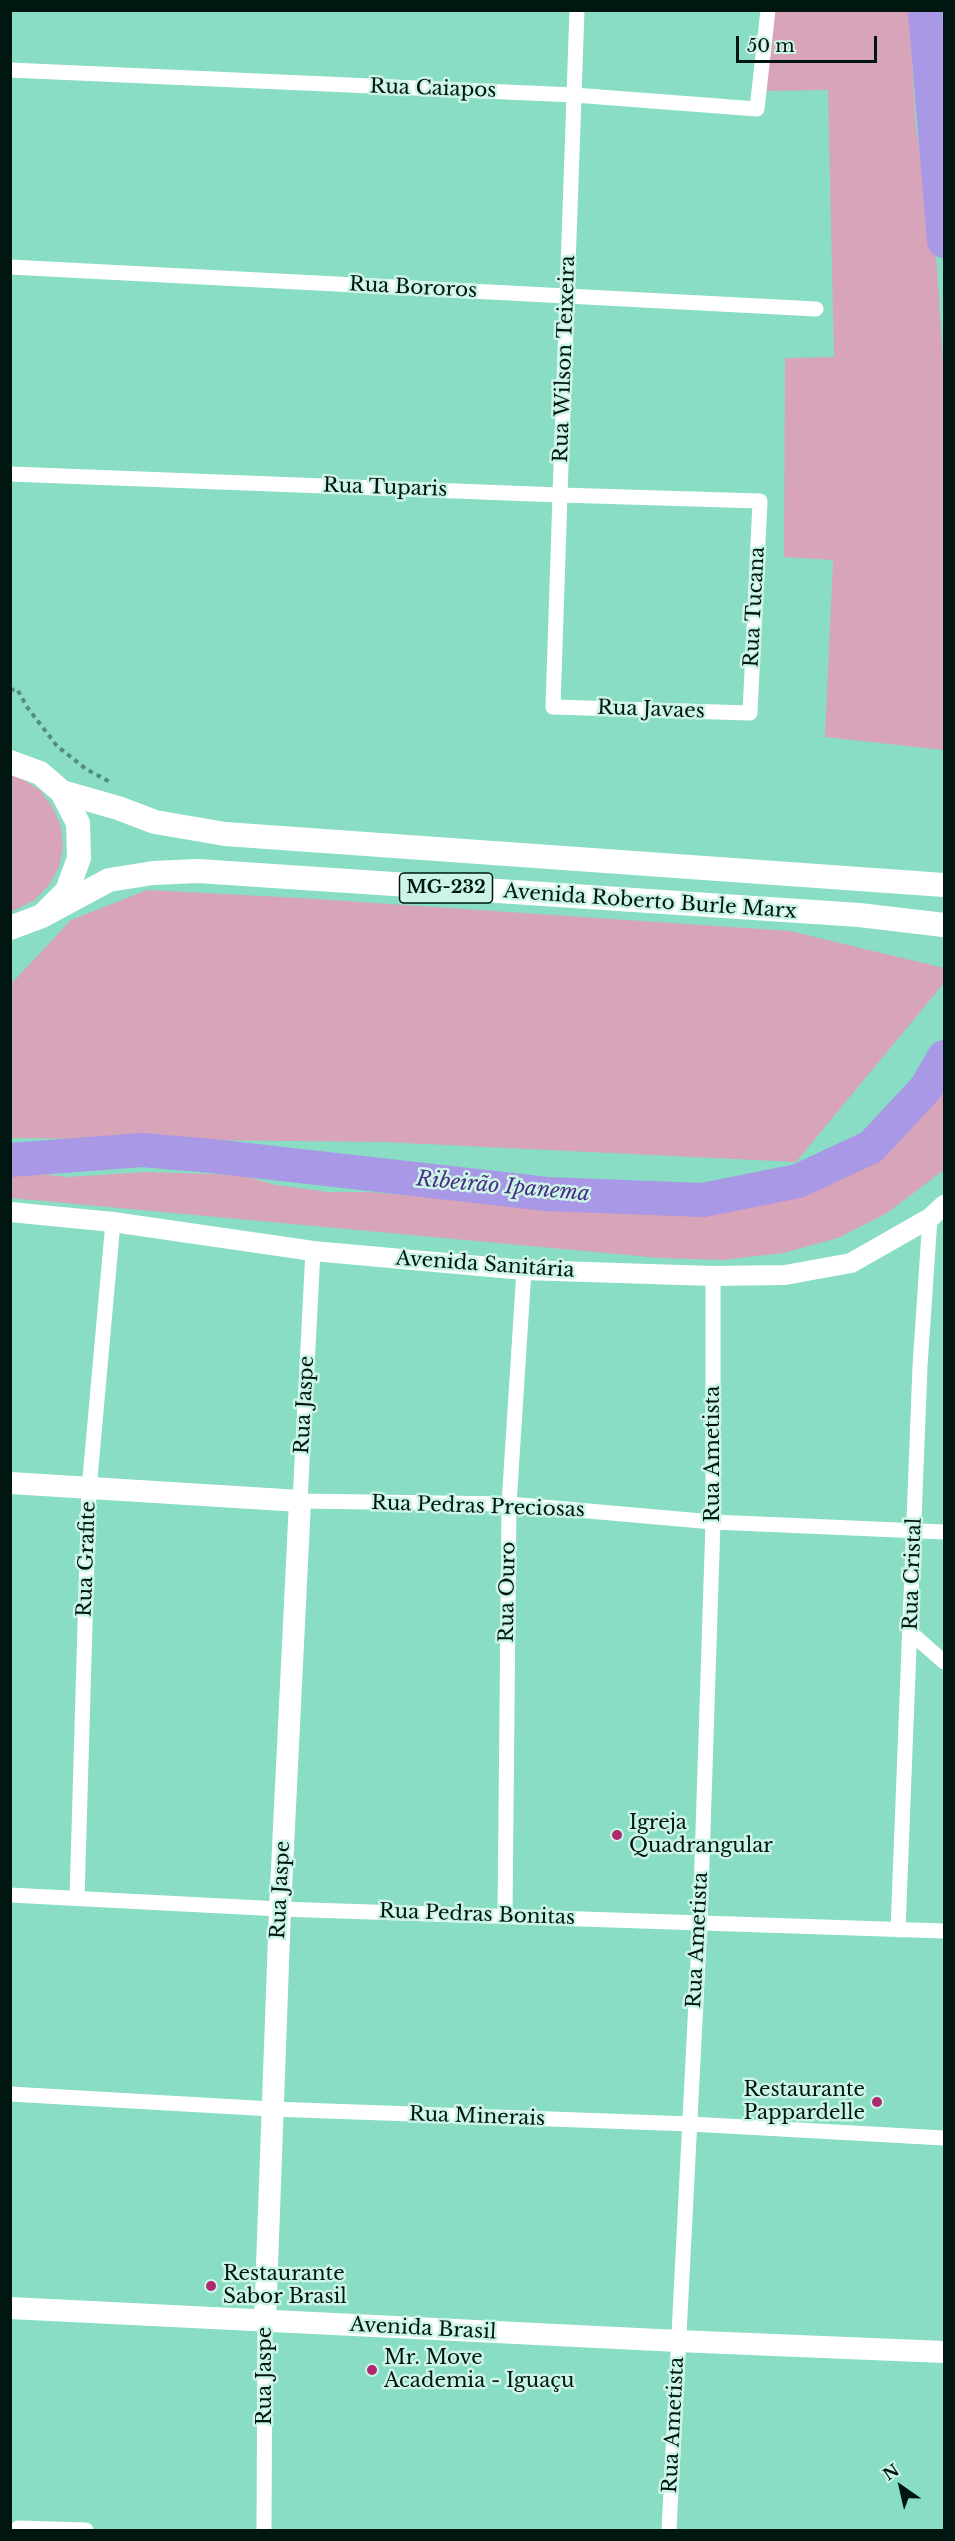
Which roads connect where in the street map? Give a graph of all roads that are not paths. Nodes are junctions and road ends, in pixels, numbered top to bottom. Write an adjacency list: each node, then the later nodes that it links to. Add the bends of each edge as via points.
1 (577, 10): 4 (street, Rua Wilson Teixeira)
2 (768, 10): 4 (street, Rua Caiapos, via 757,109)
3 (10, 70): 4 (street, Rua Caiapos)
4 (574, 95): 6 (street, Rua Wilson Teixeira)
5 (10, 267): 6 (street, Rua Bororos)
6 (567, 296): 7 (street, Rua Bororos); 9 (street, Rua Wilson Teixeira)
7 (816, 309)
8 (10, 474): 9 (street, Rua Tuparis)
9 (561, 495): 10 (street, Rua Tuparis); 11 (street, Rua Wilson Teixeira)
10 (760, 501): 12 (street, Rua Tucana)
11 (553, 707): 12 (street, Rua Javaes)
12 (750, 713)
13 (11, 760): 14 (main road, MG-232, via 40,773)
14 (62, 792): 15 (main road, Avenida Roberto Burle Marx / MG-232, via 155,822 225,834); 16 (main road, MG-232, via 78,823 79,858 67,891)
15 (945, 885)
16 (42, 916): 17 (main road, Avenida Roberto Burle Marx / MG-232, via 109,880 198,871 859,915); 18 (main road, MG-232)
17 (945, 925)
18 (13, 930)
19 (10, 1212): 21 (street, Avenida Sanitária)
20 (937, 1212): 24 (street, Avenida Sanitária, via 851,1263 785,1275); 30 (street, Rua Cristal, via 920,1366)
21 (113, 1221): 22 (street, Avenida Sanitária); 26 (street, Rua Grafite)
22 (313, 1251): 23 (street, Avenida Sanitária); 27 (street, Rua Jaspe)
23 (524, 1270): 24 (street, Avenida Sanitária); 28 (street, Rua Ouro)
24 (713, 1276): 29 (street, Rua Ametista)
25 (10, 1483): 26 (main road, Rua Pedras Preciosas)
26 (89, 1489): 27 (main road, Rua Pedras Preciosas); 35 (street, Rua Grafite)
27 (300, 1501): 28 (street, Rua Pedras Preciosas); 36 (main road, Rua Jaspe)
28 (509, 1504): 29 (street, Rua Pedras Preciosas); 37 (street, Rua Ouro)
29 (713, 1522): 30 (street, Rua Pedras Preciosas); 38 (street, Rua Ametista)
30 (914, 1531): 31 (street, Rua Pedras Preciosas); 32 (street, Rua Cristal)
31 (945, 1532)
32 (910, 1632): 33 (street); 39 (street, Rua Cristal)
33 (945, 1662)
34 (10, 1895): 35 (street, Rua Pedras Bonitas)
35 (77, 1898): 36 (street, Rua Pedras Bonitas)
36 (280, 1909): 37 (street, Rua Pedras Bonitas); 42 (main road, Rua Jaspe)
37 (505, 1915): 38 (street, Rua Pedras Bonitas)
38 (700, 1923): 39 (street, Rua Pedras Bonitas); 43 (street, Rua Ametista)
39 (898, 1930): 40 (street, Rua Pedras Bonitas)
40 (945, 1931)
41 (10, 2094): 42 (street, Rua Minerais)
42 (272, 2109): 43 (street, Rua Minerais); 46 (main road, Rua Jaspe)
43 (690, 2124): 44 (street, Rua Minerais); 47 (street, Rua Ametista)
44 (945, 2138)
45 (10, 2308): 46 (main road, Avenida Brasil)
46 (265, 2322): 47 (main road, Avenida Brasil); 51 (street, Rua Jaspe)
47 (678, 2342): 48 (main road, Avenida Brasil); 52 (street, Rua Ametista)
48 (945, 2352)
49 (16, 2526): 50 (street)
50 (86, 2530)
51 (264, 2530)
52 (669, 2530)

